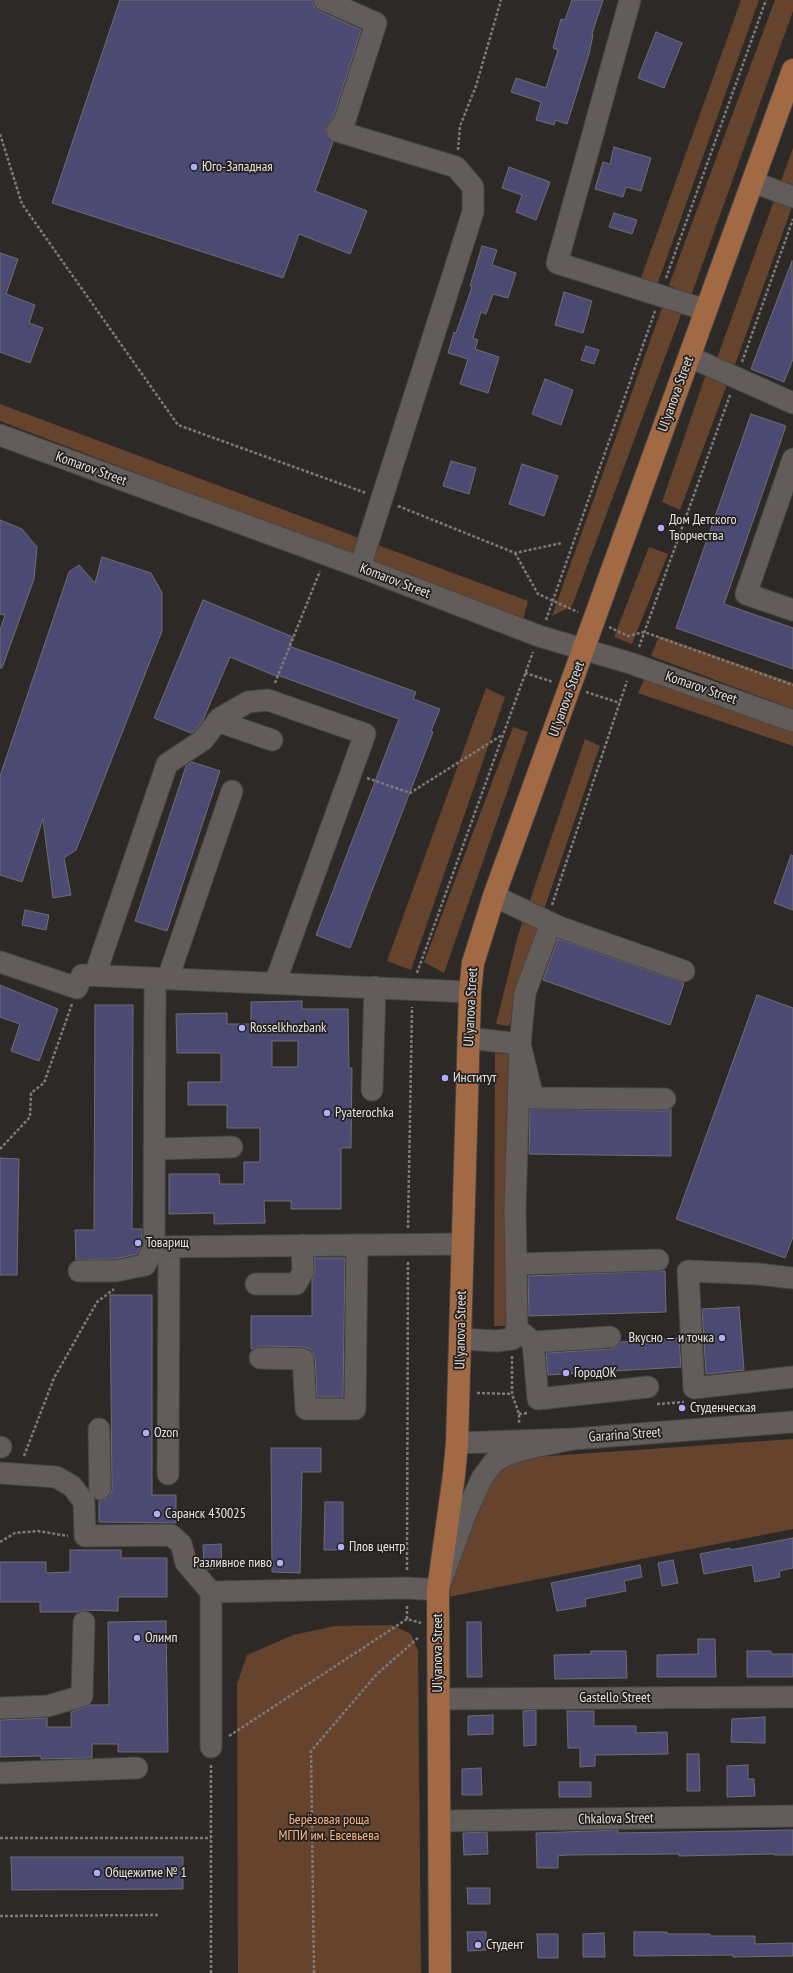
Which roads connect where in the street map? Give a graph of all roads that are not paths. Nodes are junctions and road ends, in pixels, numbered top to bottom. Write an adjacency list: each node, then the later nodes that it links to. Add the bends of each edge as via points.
1 (324, 0): 11 (street, via 376,23 345,120 337,131 456,167 473,187 473,212)
2 (630, 0): 6 (street, via 557,263)
3 (793, 70): 4 (main road, Ul'yanova Street)
4 (753, 182): 5 (street); 6 (main road, Ul'yanova Street)
5 (793, 197)
6 (706, 310): 7 (main road, Ul'yanova Street)
7 (690, 357): 8 (street); 13 (main road, Ul'yanova Street)
8 (793, 403)
9 (0, 435): 11 (street, Komarov Street)
10 (793, 459): 12 (street, via 746,594)
11 (360, 567): 13 (street, Komarov Street, via 539,636)
12 (793, 610)
13 (584, 650): 14 (street, Komarov Street, via 633,664); 18 (main road, Ul'yanova Street)
14 (793, 721)
15 (218, 722): 16 (street); 22 (street, via 203,740 167,764); 24 (street, via 248,702 268,700 365,734)
16 (272, 740)
17 (232, 791): 23 (street)
18 (494, 896): 19 (street); 26 (main road, Ul'yanova Street, via 473,963)
19 (549, 922): 21 (street); 28 (street, via 525,993)
20 (0, 962): 22 (street, via 77,988 82,975)
21 (684, 971)
22 (95, 975): 23 (street)
23 (161, 978): 24 (street); 32 (street)
24 (275, 983): 25 (street)
25 (375, 987): 26 (street); 29 (street)
26 (470, 992): 27 (main road, Ul'yanova Street)
27 (468, 1038): 28 (street); 33 (main road, Ul'yanova Street)
28 (520, 1044): 30 (street, via 533,1098); 38 (street)
29 (372, 1090)
30 (665, 1099)
31 (232, 1147): 32 (street)
32 (154, 1149): 36 (street)
33 (463, 1244): 35 (street); 44 (main road, Ul'yanova Street)
34 (302, 1245): 35 (street); 36 (street); 41 (street, via 303,1272 296,1284)
35 (357, 1245): 46 (street, via 355,1410 306,1409 303,1358)
36 (161, 1247): 39 (street, via 145,1265 116,1271); 55 (street)
37 (658, 1260): 38 (street)
38 (516, 1264): 42 (street)
39 (79, 1271)
40 (793, 1278): 47 (street, via 688,1271 694,1388)
41 (256, 1284)
42 (515, 1334): 44 (street, via 496,1341); 45 (street)
43 (610, 1337): 45 (street)
44 (461, 1339): 52 (main road, Ul'yanova Street)
45 (533, 1342): 48 (street, via 538,1399)
46 (260, 1358)
47 (793, 1377)
48 (648, 1387)
49 (793, 1422): 51 (street, Gararina Street)
50 (99, 1429): 53 (street)
51 (573, 1439): 52 (street, Gararina Street); 59 (street, via 529,1448 494,1462 482,1478 466,1513)
52 (457, 1443): 59 (main road, Ul'yanova Street)
53 (100, 1463): 56 (street); 57 (street, via 90,1465 88,1486)
54 (8, 1473): 57 (street, via 56,1477 72,1486)
55 (168, 1474)
56 (100, 1489)
57 (80, 1495): 58 (street, via 84,1502 77,1536 171,1535 181,1544 186,1563)
58 (211, 1592): 59 (street, via 407,1588); 64 (street)
59 (438, 1597): 62 (main road, Ul'yanova Street)
60 (84, 1622): 63 (street, via 82,1696 48,1706)
61 (793, 1696): 62 (street, Gastello Street)
62 (438, 1699): 68 (main road, Ul'yanova Street)
63 (0, 1708)
64 (211, 1747)
65 (137, 1768): 66 (street)
66 (0, 1773)
67 (793, 1816): 68 (street, Chkalova Street)
68 (440, 1821): 69 (main road, Ul'yanova Street)
69 (440, 1973)

